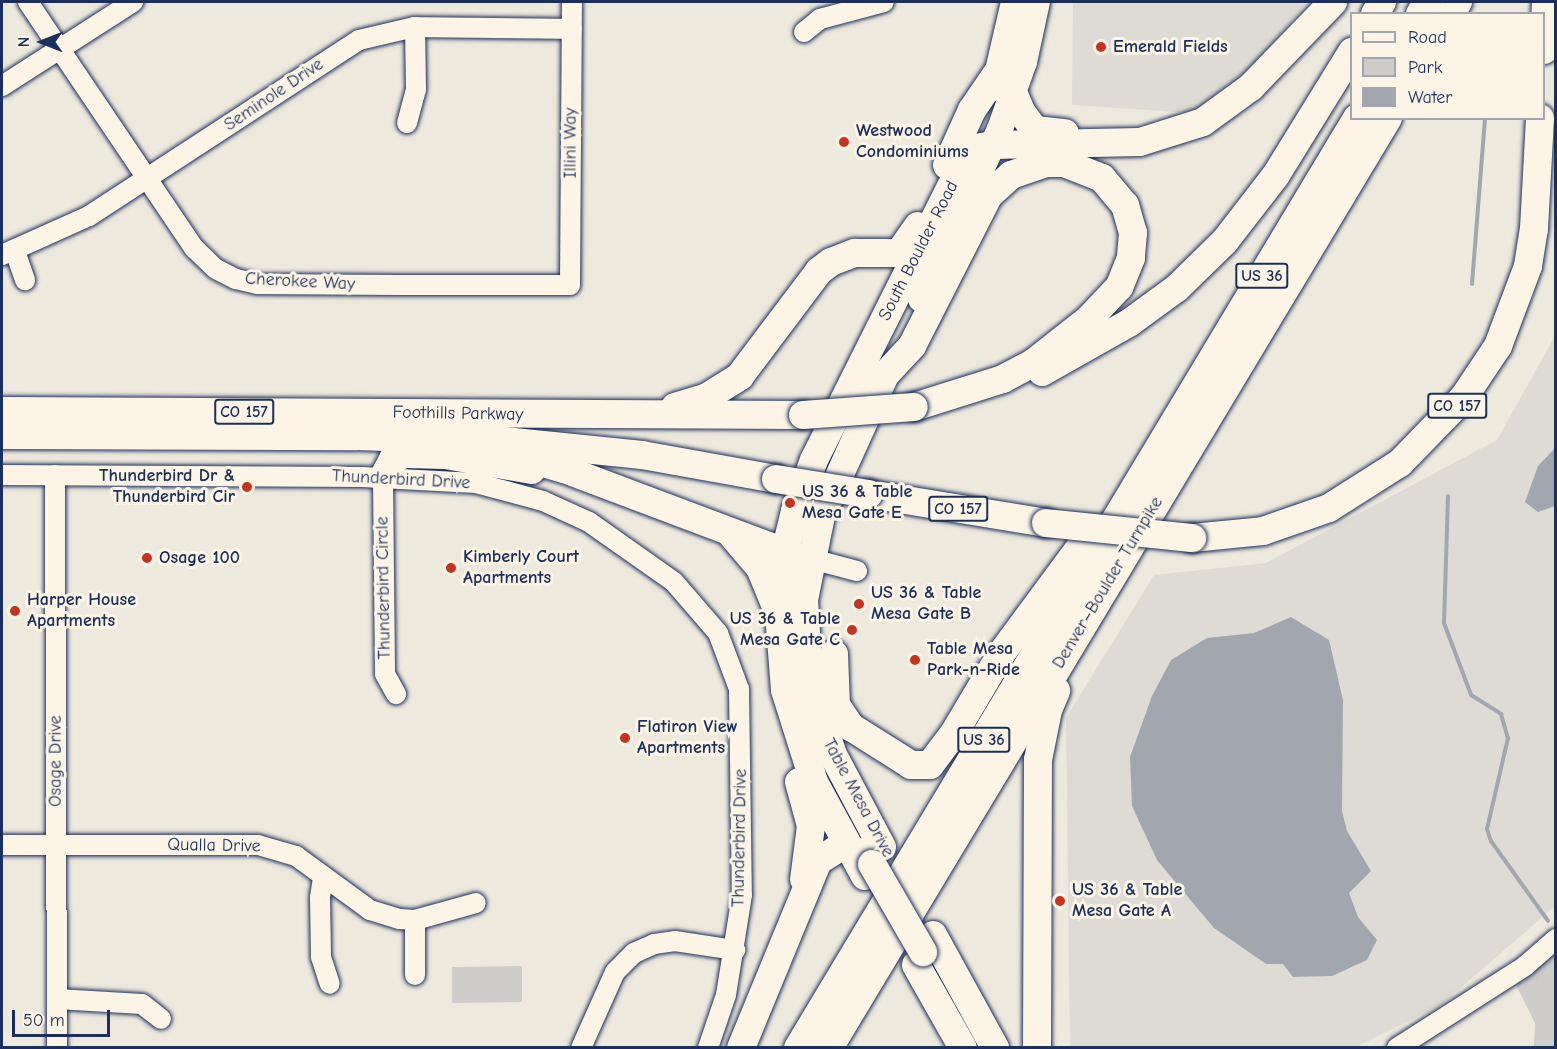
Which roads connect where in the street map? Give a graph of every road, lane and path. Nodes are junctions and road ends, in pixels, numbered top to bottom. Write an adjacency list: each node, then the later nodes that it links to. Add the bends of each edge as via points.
1 (28, 2): 13 (street, Cherokee Way)
2 (133, 2): 13 (street)
3 (572, 2): 11 (street, Illini Way)
4 (884, 2): 12 (street, via 820,19)
5 (1014, 2): 15 (main road, South Boulder Road)
6 (1037, 2): 15 (main road, South Boulder Road)
7 (1333, 2): 21 (highway, via 1228,106 1203,122 1166,137)
8 (1546, 2): 9 (highway)
9 (1545, 26)
10 (415, 27): 11 (street, Seminole Drive); 20 (street, via 416,89); 23 (street, Seminole Drive, via 386,31 346,46)
11 (572, 30): 26 (street, Illini Way)
12 (804, 32)
13 (61, 49): 16 (street); 23 (street, Cherokee Way)
14 (1350, 55): 28 (highway, CO 157, via 1257,201 1225,241 1177,288 1114,333 1039,374 983,394)
15 (1007, 80): 21 (highway, via 1022,113 1035,130 1091,134); 22 (main road, South Boulder Road); 30 (highway, via 972,110 913,237 899,253 855,253 831,262 819,271 753,363 707,397 681,406 633,407)
16 (2, 86)
17 (1356, 120): 33 (highway, Denver–Boulder Turnpike / US 36)
18 (1387, 120): 43 (highway, Denver–Boulder Turnpike / US 36)
19 (1540, 120): 35 (highway, CO 157, bridge, via 1528,266 1498,346 1464,397 1400,463 1329,508 1263,531 1192,538 1046,523 596,450)
20 (407, 123)
21 (1123, 143): 22 (highway)
22 (981, 147): 27 (main road, South Boulder Road); 31 (highway, South Boulder Road)
23 (148, 180): 24 (street, Seminole Drive, via 89,216); 26 (street, Cherokee Way, via 200,255 225,275 247,282)
24 (8, 253): 25 (street)
25 (25, 280)
26 (570, 285)
27 (885, 375): 28 (highway, via 912,346 978,212 1002,182 1029,167 1064,163 1087,169 1111,186 1131,222 1133,246 1126,275 1104,304 1033,363 1003,379); 32 (highway, South Boulder Road)
28 (914, 407): 30 (highway, Foothills Parkway / CO 157, bridge, via 803,415)
29 (2, 411): 30 (highway, Foothills Parkway / CO 157)
30 (602, 415)
31 (830, 426): 41 (highway, Table Mesa Drive, via 802,488)
32 (860, 426): 41 (highway, Table Mesa Drive, via 821,516)
33 (1168, 432): 47 (highway, via 1028,616 935,762 921,767 911,765 851,727 834,699 834,654); 67 (highway, Denver–Boulder Turnpike / US 36)
34 (2, 435): 35 (highway, Foothills Parkway / CO 157)
35 (426, 438): 39 (highway, via 524,457)
36 (2, 475): 37 (street, Thunderbird Drive)
37 (55, 475): 38 (street, Thunderbird Drive); 50 (street, Osage Drive)
38 (382, 478): 39 (highway, via 398,455 421,454 495,462); 46 (street, Thunderbird Circle, via 385,674); 57 (street, Thunderbird Drive, via 476,483 567,511 637,553 674,582 718,633 739,689 744,829)
39 (621, 493): 40 (highway)
40 (728, 531): 41 (highway); 44 (highway, via 760,567)
41 (797, 555): 42 (street); 44 (highway, Table Mesa Drive); 47 (highway, Table Mesa Drive)
42 (857, 571)
43 (1101, 594): 48 (highway, via 1048,710 1038,760); 68 (highway, Denver–Boulder Turnpike / US 36)
44 (779, 613): 45 (highway, Table Mesa Drive)
45 (785, 690): 51 (highway, Table Mesa Drive, via 814,782); 53 (highway, via 783,738 811,826)
46 (396, 694)
47 (814, 697): 51 (highway, Table Mesa Drive)
48 (1037, 833): 72 (highway); 73 (highway, via 1052,901 1053,997)
49 (2, 845): 50 (street, Qualla Drive)
50 (57, 845): 52 (street, Qualla Drive, via 258,845 296,856); 61 (street, Osage Drive)
51 (867, 859): 53 (highway, via 837,849 818,861); 58 (highway, Table Mesa Drive)
52 (323, 878): 55 (street, Qualla Drive, via 370,910); 60 (street, via 321,957)
53 (803, 891): 66 (highway)
54 (476, 903): 55 (street, Qualla Drive)
55 (416, 920): 59 (street)
56 (1556, 939): 74 (street, via 1525,966)
57 (735, 950): 64 (street, via 675,941 654,944 634,953 615,972); 65 (street, Thunderbird Drive, via 726,995)
58 (924, 958): 69 (highway, via 930,1017); 70 (highway, Table Mesa Drive); 71 (highway, Table Mesa Drive, via 974,1008)
59 (415, 975)
60 (330, 984)
61 (57, 999): 62 (street, via 142,1004); 63 (street, Osage Drive)
62 (160, 1019)
63 (57, 1047)
64 (580, 1047)
65 (708, 1047)
66 (741, 1047)
67 (798, 1047)
68 (829, 1047)
69 (945, 1047)
70 (963, 1047)
71 (995, 1047)
72 (1036, 1047)
73 (1047, 1047)
74 (1397, 1047)

